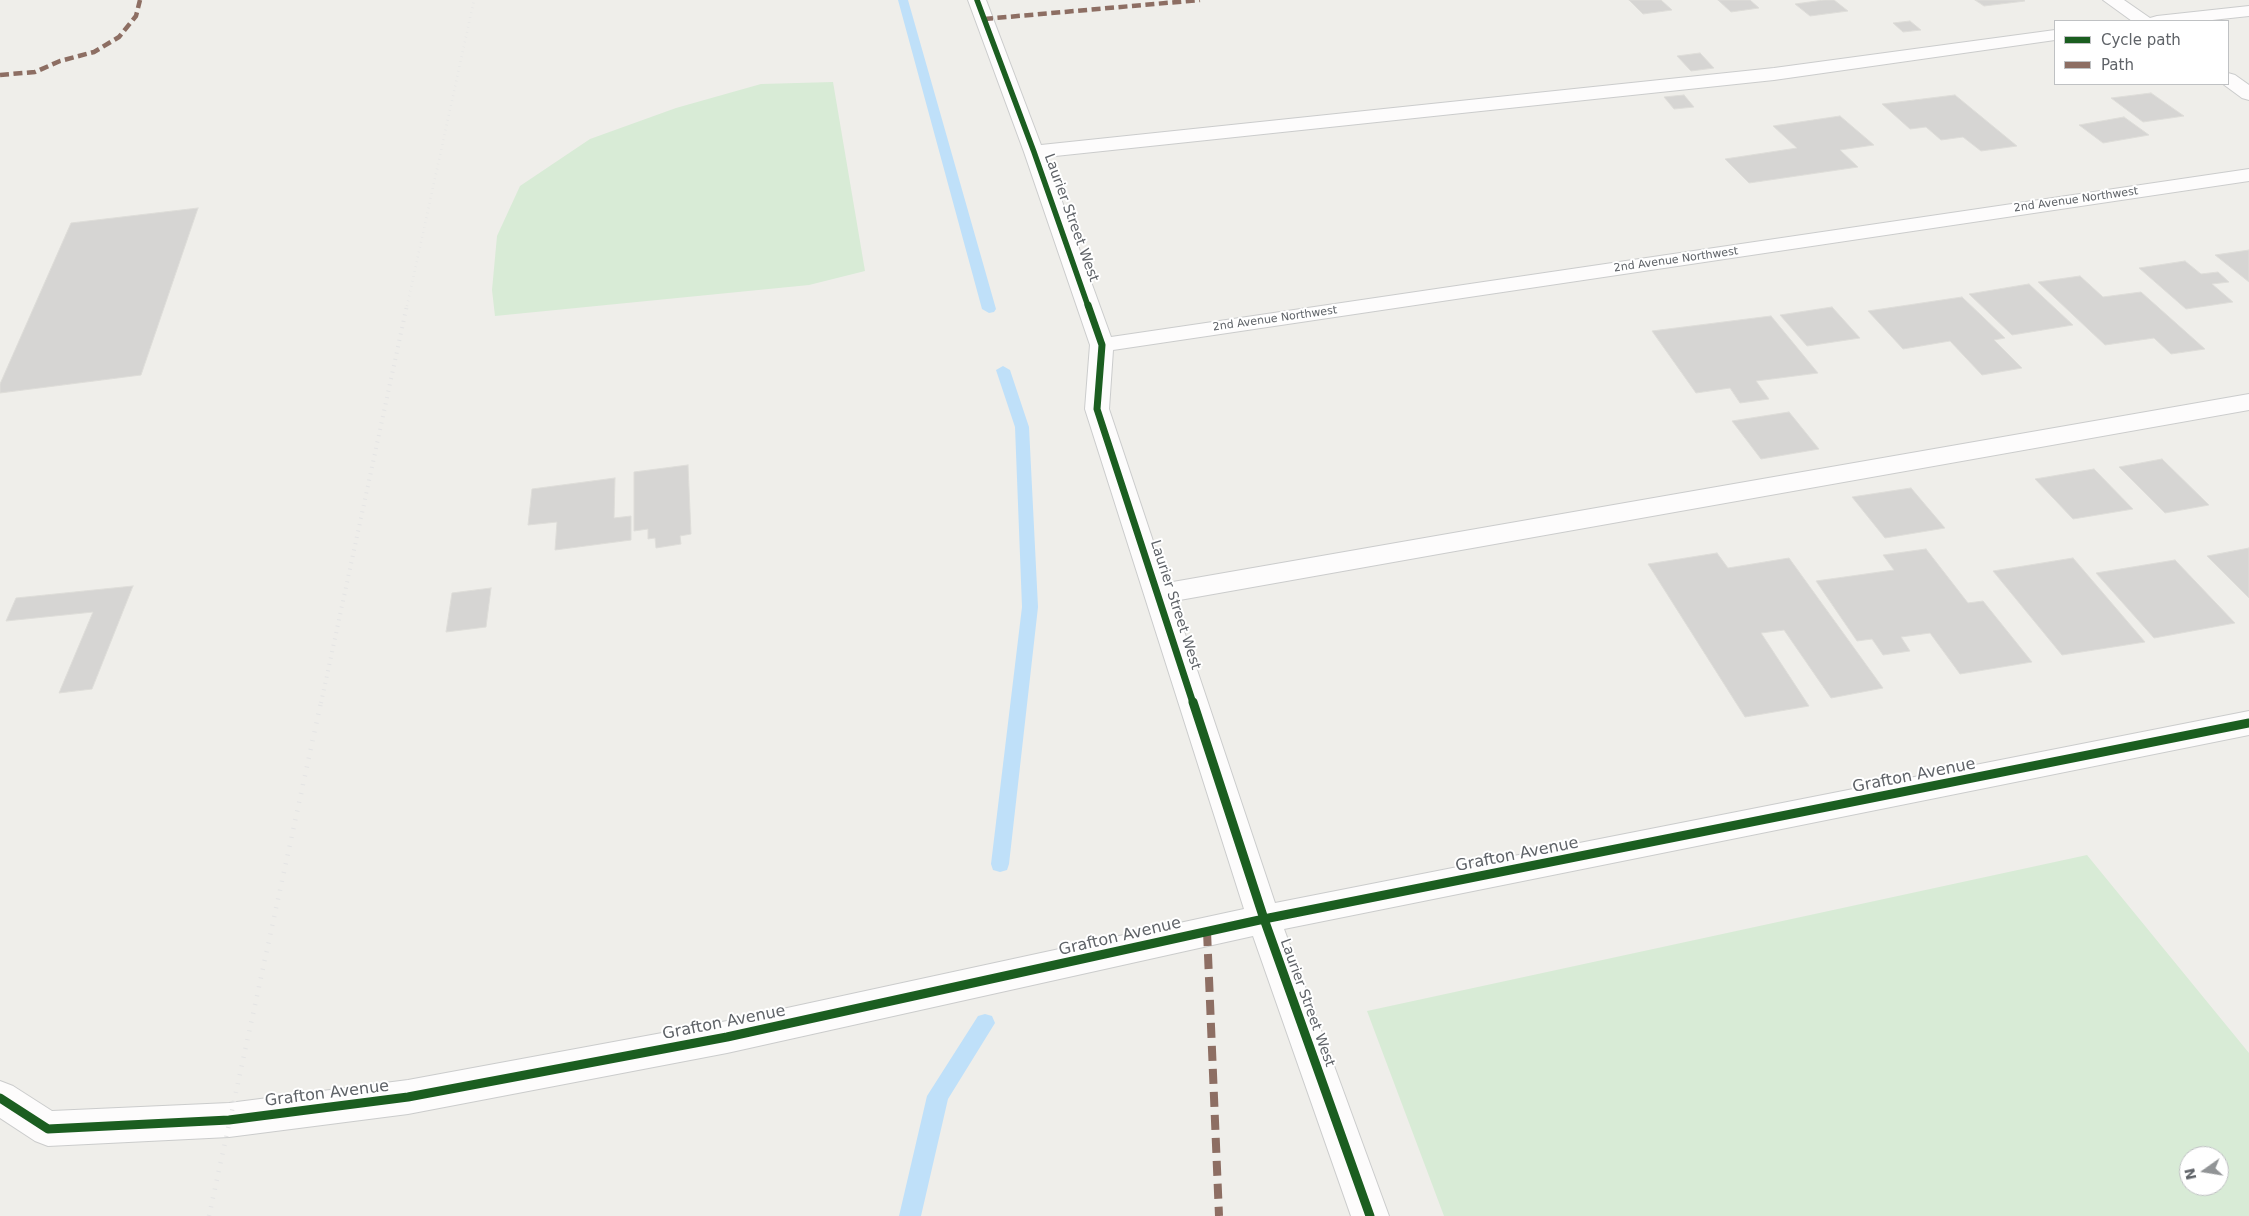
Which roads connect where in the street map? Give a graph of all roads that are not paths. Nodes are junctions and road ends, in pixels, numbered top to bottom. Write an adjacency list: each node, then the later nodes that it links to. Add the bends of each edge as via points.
1 (976, 0): 9 (street, Laurier Street West)
2 (2112, 0): 4 (street)
3 (2249, 11): 5 (street)
4 (2142, 20)
5 (2167, 20)
6 (2054, 35): 9 (street, via 1774,74)
7 (2229, 80): 8 (street)
8 (2249, 94)
9 (1034, 152): 11 (street, Laurier Street West)
10 (2249, 175): 11 (street, 2nd Avenue Northwest)
11 (1102, 344): 13 (street, Laurier Street West, via 1097,408)
12 (2249, 402): 13 (street)
13 (1159, 594): 15 (street, Laurier Street West)
14 (2249, 723): 15 (street, Grafton Avenue)
15 (1264, 919): 16 (street, Grafton Avenue, via 727,1037 408,1097 229,1120 48,1129); 17 (street, Laurier Street West)
16 (0, 1098)
17 (1370, 1216)

